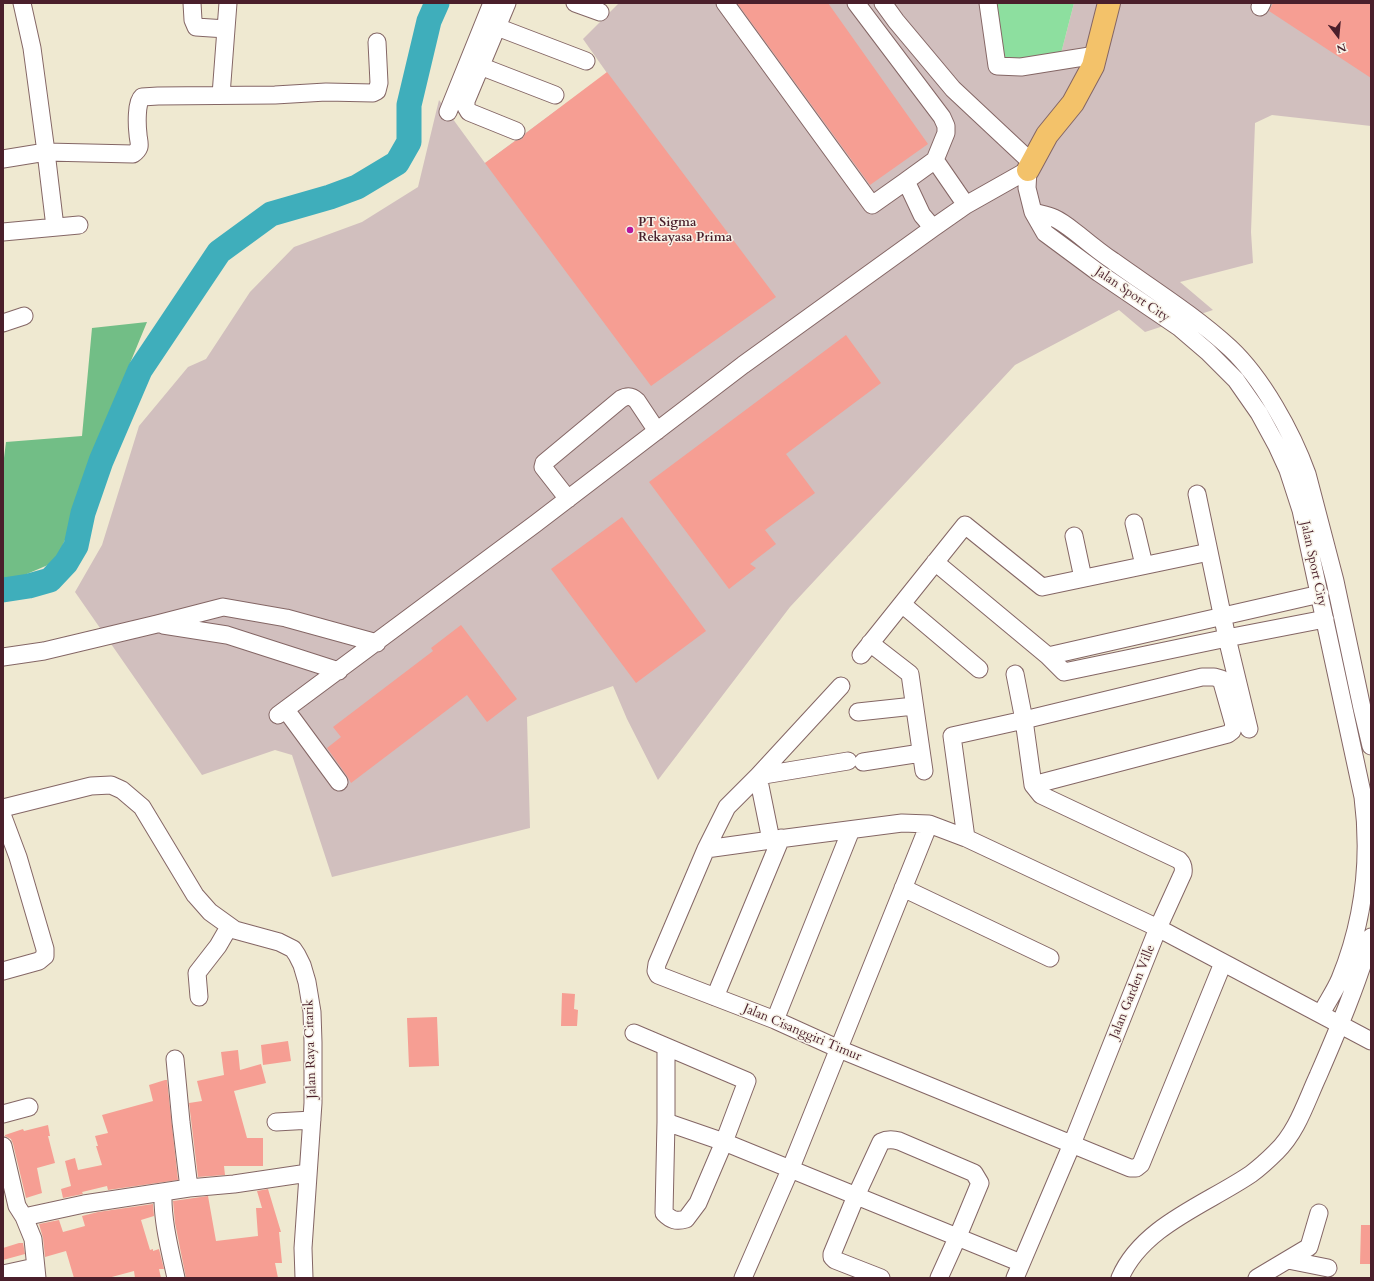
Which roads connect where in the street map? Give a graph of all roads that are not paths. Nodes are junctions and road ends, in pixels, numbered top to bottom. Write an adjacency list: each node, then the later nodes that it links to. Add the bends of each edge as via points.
1 (22, 3): 23 (street, via 32,48)
2 (192, 3): 14 (street, via 196,27)
3 (228, 3): 14 (street)
4 (492, 3): 21 (street)
5 (506, 3): 13 (street)
6 (575, 3): 12 (street)
7 (725, 3): 27 (street, via 872,205)
8 (856, 3): 25 (street, via 942,118 946,134)
9 (882, 3): 26 (street, via 953,89)
10 (988, 3): 16 (street, via 997,66 1021,67)
11 (1109, 3): 16 (main road)
12 (600, 12)
13 (497, 27): 17 (street); 18 (street)
14 (226, 29): 19 (street)
15 (377, 42): 19 (street, via 379,83 377,91 373,93)
16 (1096, 55): 26 (main road, via 1093,66 1073,103 1047,135)
17 (586, 60)
18 (480, 66): 20 (street); 22 (street, via 466,107 469,112)
19 (221, 95): 23 (street, via 140,98 140,145 133,154)
20 (555, 95)
21 (448, 112)
22 (516, 131)
23 (46, 152): 24 (street); 30 (street)
24 (3, 159)
25 (935, 160): 27 (street); 28 (street)
26 (1030, 166): 28 (street); 36 (street, Jalan Sport City, via 1027,188 1033,212 1045,234 1180,328 1208,352 1236,380 1259,413 1277,446)
27 (906, 181): 31 (street, via 922,214)
28 (966, 205): 31 (street)
29 (78, 225): 30 (street)
30 (55, 227): 32 (street)
31 (933, 228): 35 (street, via 743,365)
32 (3, 232)
33 (24, 316): 34 (street)
34 (3, 323)
35 (658, 431): 38 (street); 38 (street, via 633,397 621,399 544,462 543,467)
36 (1296, 466): 45 (street, Jalan Sport City, via 1301,510); 62 (street, Jalan Sport City, via 1316,504)
37 (1197, 494): 41 (street)
38 (568, 500): 51 (street)
39 (1134, 523): 43 (street)
40 (1074, 536): 44 (street)
41 (1209, 552): 43 (street); 47 (street)
42 (935, 562): 44 (street, via 964,525 1042,587); 46 (street); 52 (street)
43 (1144, 566): 44 (street)
44 (1083, 578)
45 (1320, 594): 47 (street); 48 (street, Jalan Sport City)
46 (902, 604): 54 (street); 58 (street, via 866,649 910,674)
47 (1222, 616): 50 (street); 52 (street)
48 (1325, 619): 50 (street); 84 (street, Jalan Sport City, via 1363,797 1367,824 1367,856 1361,905 1349,955)
49 (157, 624): 51 (street, via 223,607 286,618); 53 (street, via 44,651); 55 (street, via 227,635)
50 (1227, 638): 52 (street, via 1064,672); 61 (street)
51 (376, 643): 55 (street)
52 (1048, 656)
53 (3, 657)
54 (979, 669)
55 (339, 671): 66 (street, via 282,713)
56 (1015, 674): 60 (street)
57 (841, 686): 65 (street)
58 (914, 706): 59 (street); 63 (street)
59 (858, 712)
60 (1024, 720): 67 (street); 67 (street, via 1202,677 1214,677 1220,679 1234,725 1228,734); 72 (street, via 952,736)
61 (1249, 729)
62 (1371, 746)
63 (921, 753): 64 (street); 65 (street)
64 (924, 771)
65 (758, 776): 73 (street); 74 (street, via 726,807)
66 (339, 782)
67 (1033, 785): 77 (street, via 1041,795 1179,860 1184,868 1183,873)
68 (3, 808): 76 (street, Jalan Raya Citarik, via 91,786 111,785 122,790 142,807 195,895 210,912)
69 (3, 817): 81 (street, via 18,857 45,956 38,961)
70 (929, 824): 71 (street, via 902,823); 72 (street); 75 (street)
71 (851, 830): 73 (street); 85 (street)
72 (966, 838): 77 (street)
73 (776, 839): 74 (street); 83 (street)
74 (706, 850): 83 (street, Jalan Cisanggiri Timur, via 656,971 658,975)
75 (903, 888): 79 (street); 90 (street)
76 (229, 927): 82 (street, via 197,973); 94 (street, Jalan Raya Citarik, via 286,944 293,949 302,965 312,1012)
77 (1158, 928): 80 (street, Jalan Garden Ville); 98 (street, Jalan Garden Ville)
78 (1371, 937): 86 (street)
79 (1050, 958)
80 (1223, 963): 84 (street, Jalan Garden Ville); 98 (street, Jalan Cisanggiri Timur, via 1141,1164 1136,1168 1130,1168)
81 (3, 971)
82 (199, 997)
83 (715, 997): 85 (street, Jalan Cisanggiri Timur)
84 (1321, 1014): 86 (street, Jalan Garden Ville)
85 (775, 1020): 90 (street, Jalan Cisanggiri Timur)
86 (1340, 1024): 88 (street, Jalan Garden Ville); 119 (street, via 1297,1124 1277,1151 1252,1174 1170,1223 1144,1244 1125,1266)
87 (634, 1034): 89 (street)
88 (1371, 1041)
89 (666, 1047): 96 (street); 97 (street, via 747,1081)
90 (839, 1049): 98 (street, Jalan Cisanggiri Timur); 101 (street)
91 (175, 1059): 103 (street)
92 (29, 1107): 93 (street)
93 (3, 1114)
94 (312, 1120): 95 (street); 102 (street, Jalan Raya Citarik)
95 (276, 1122)
96 (666, 1122): 97 (street); 97 (street, via 664,1213 676,1221 686,1219 698,1204)
97 (724, 1142): 101 (street)
98 (1072, 1144): 111 (street, Jalan Garden Ville)
99 (3, 1146): 100 (street)
100 (5, 1164): 107 (street, via 17,1206)
101 (790, 1170): 105 (street); 116 (street)
102 (308, 1173): 103 (street); 115 (street, Jalan Raya Citarik, via 303,1248)
103 (189, 1188): 104 (street)
104 (163, 1192): 107 (street, via 84,1204); 114 (street, via 170,1255)
105 (856, 1196): 108 (street); 108 (street, via 881,1142 892,1139 899,1141 974,1173 979,1179 980,1183); 117 (street, via 832,1257)
106 (1319, 1213): 109 (street, via 1309,1248)
107 (24, 1217): 112 (street, via 33,1239)
108 (958, 1236): 111 (street); 118 (street)
109 (1288, 1260): 110 (street); 120 (street)
110 (1328, 1268)
111 (1018, 1270)
112 (36, 1273): 113 (street)
113 (3, 1274)
114 (176, 1278)
115 (304, 1278)
116 (743, 1278)
117 (881, 1278)
118 (939, 1278)
119 (1120, 1278)
120 (1257, 1278)

